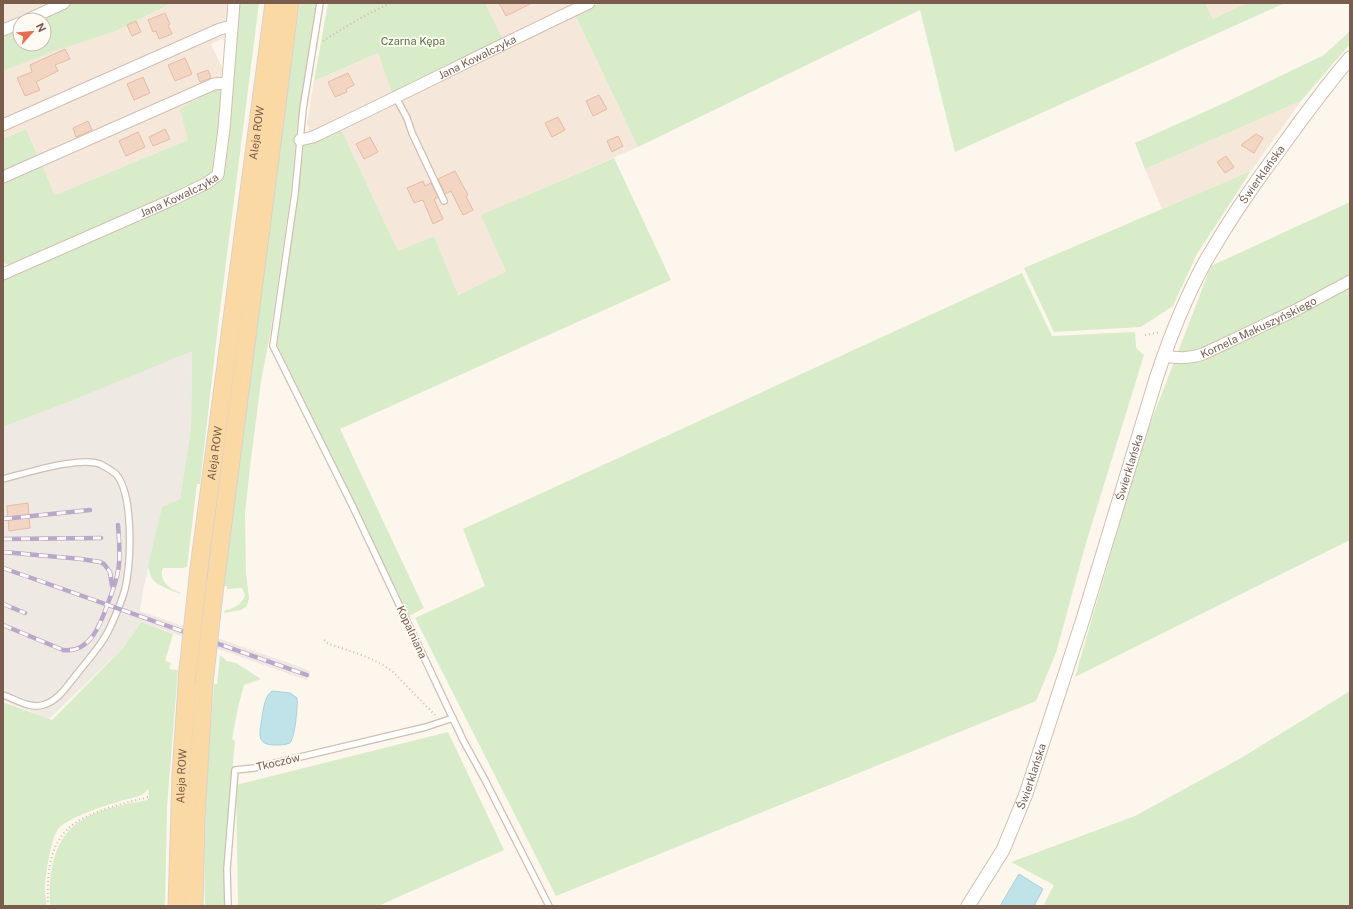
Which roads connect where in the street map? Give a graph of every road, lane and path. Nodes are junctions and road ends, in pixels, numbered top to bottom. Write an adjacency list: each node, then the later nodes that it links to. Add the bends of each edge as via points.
1 (64, 3): 8 (street)
2 (234, 3): 9 (street, Jana Kowalczyka)
3 (274, 3): 28 (main road, Aleja ROW, bridge, via 199,568 188,670 180,790)
4 (290, 3): 29 (main road, Aleja ROW, bridge, via 204,683 197,783)
5 (320, 3): 10 (lane, Kopalniana)
6 (390, 3): 10 (path)
7 (589, 3): 13 (street, Jana Kowalczyka)
8 (44, 12)
9 (232, 26): 12 (street, Jana Kowalczyka); 14 (street, via 220,29)
10 (313, 48): 15 (lane, Kopalniana)
11 (1350, 58): 20 (street, Świerklańska, via 1313,103 1229,222 1192,287)
12 (227, 83): 16 (street, via 214,84); 18 (street, Jana Kowalczyka, via 218,174 208,183)
13 (396, 98): 15 (street, Jana Kowalczyka, via 313,137); 17 (lane)
14 (3, 125)
15 (300, 140): 24 (lane, Kopalniana, via 273,346 354,507)
16 (3, 177)
17 (444, 201)
18 (3, 274)
19 (1350, 281): 20 (street, Kornela Makuszyńskiego, via 1203,354 1188,358)
20 (1163, 356): 32 (street, Świerklańska, via 1083,619 1026,794 1003,850)
21 (3, 479): 23 (lane, via 73,462 99,464 109,469 116,475 123,488 127,503 130,562 125,590 112,624 103,641 61,693 52,701 33,706)
22 (324, 640): 25 (path, via 377,661 392,671)
23 (3, 695)
24 (453, 718): 25 (lane, Tkoczów); 31 (lane, Kopalniana)
25 (440, 723): 30 (lane, Tkoczów, via 279,762 235,770 227,869)
26 (148, 796): 27 (path, via 86,815 64,832 49,865)
27 (48, 906)
28 (177, 906)
29 (194, 906)
30 (228, 906)
31 (549, 906)
32 (968, 906)

